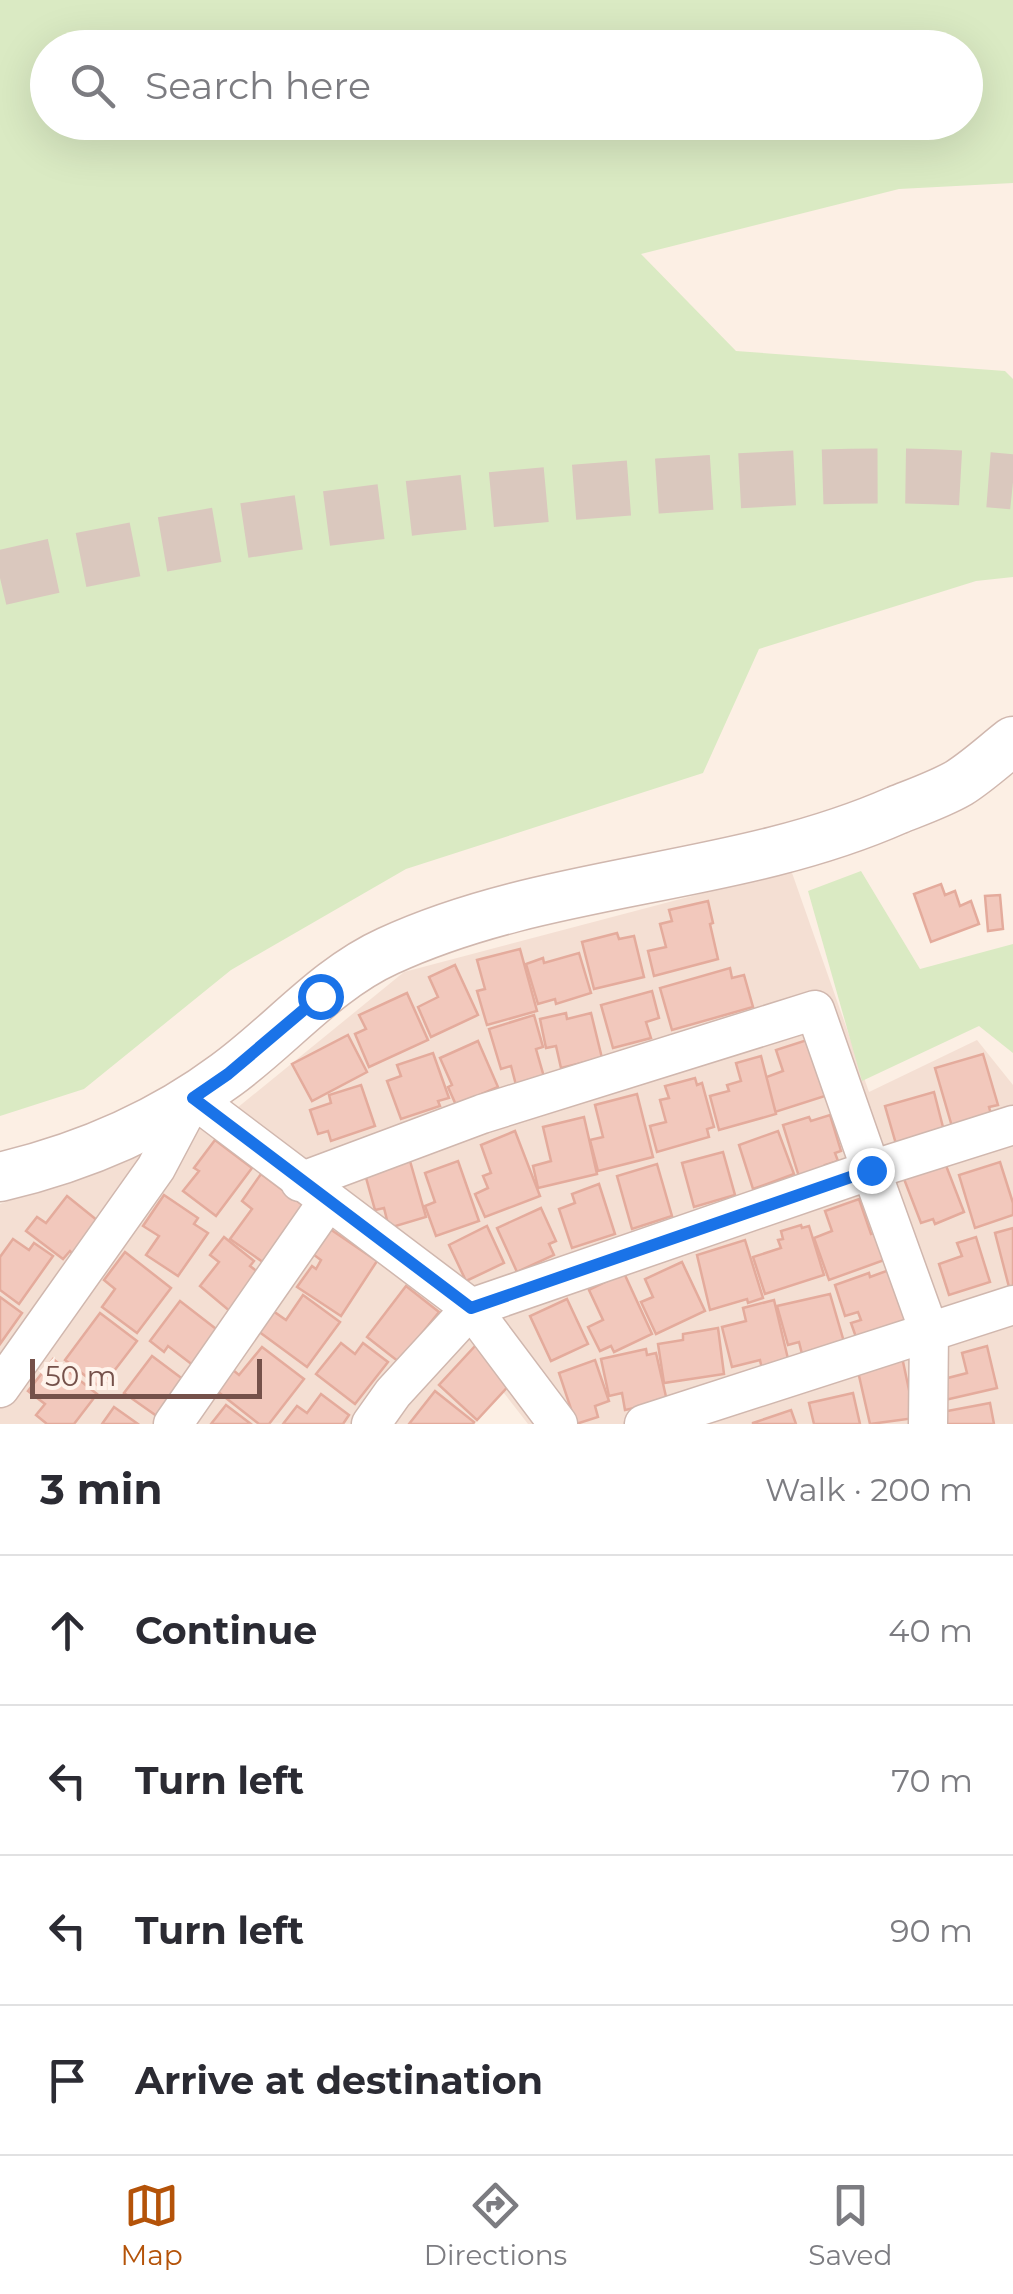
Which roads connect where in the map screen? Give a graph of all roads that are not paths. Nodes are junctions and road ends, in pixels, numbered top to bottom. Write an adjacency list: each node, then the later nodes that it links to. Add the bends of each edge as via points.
1 (1013, 741): 2 (street, via 958,784 776,853 449,924 383,953)
2 (193, 1098): 5 (street, via 86,1153); 6 (street); 10 (street, via 156,1168)
3 (1013, 1124): 4 (street)
4 (871, 1170): 6 (street, via 815,1010 482,1114); 8 (street); 9 (street)
5 (0, 1176)
6 (314, 1192): 8 (street); 11 (street)
7 (1013, 1305): 9 (street)
8 (471, 1308): 12 (street); 13 (street)
9 (929, 1331): 14 (street); 15 (street)
10 (0, 1388)
11 (173, 1424)
12 (371, 1424)
13 (558, 1424)
14 (644, 1424)
15 (928, 1424)

